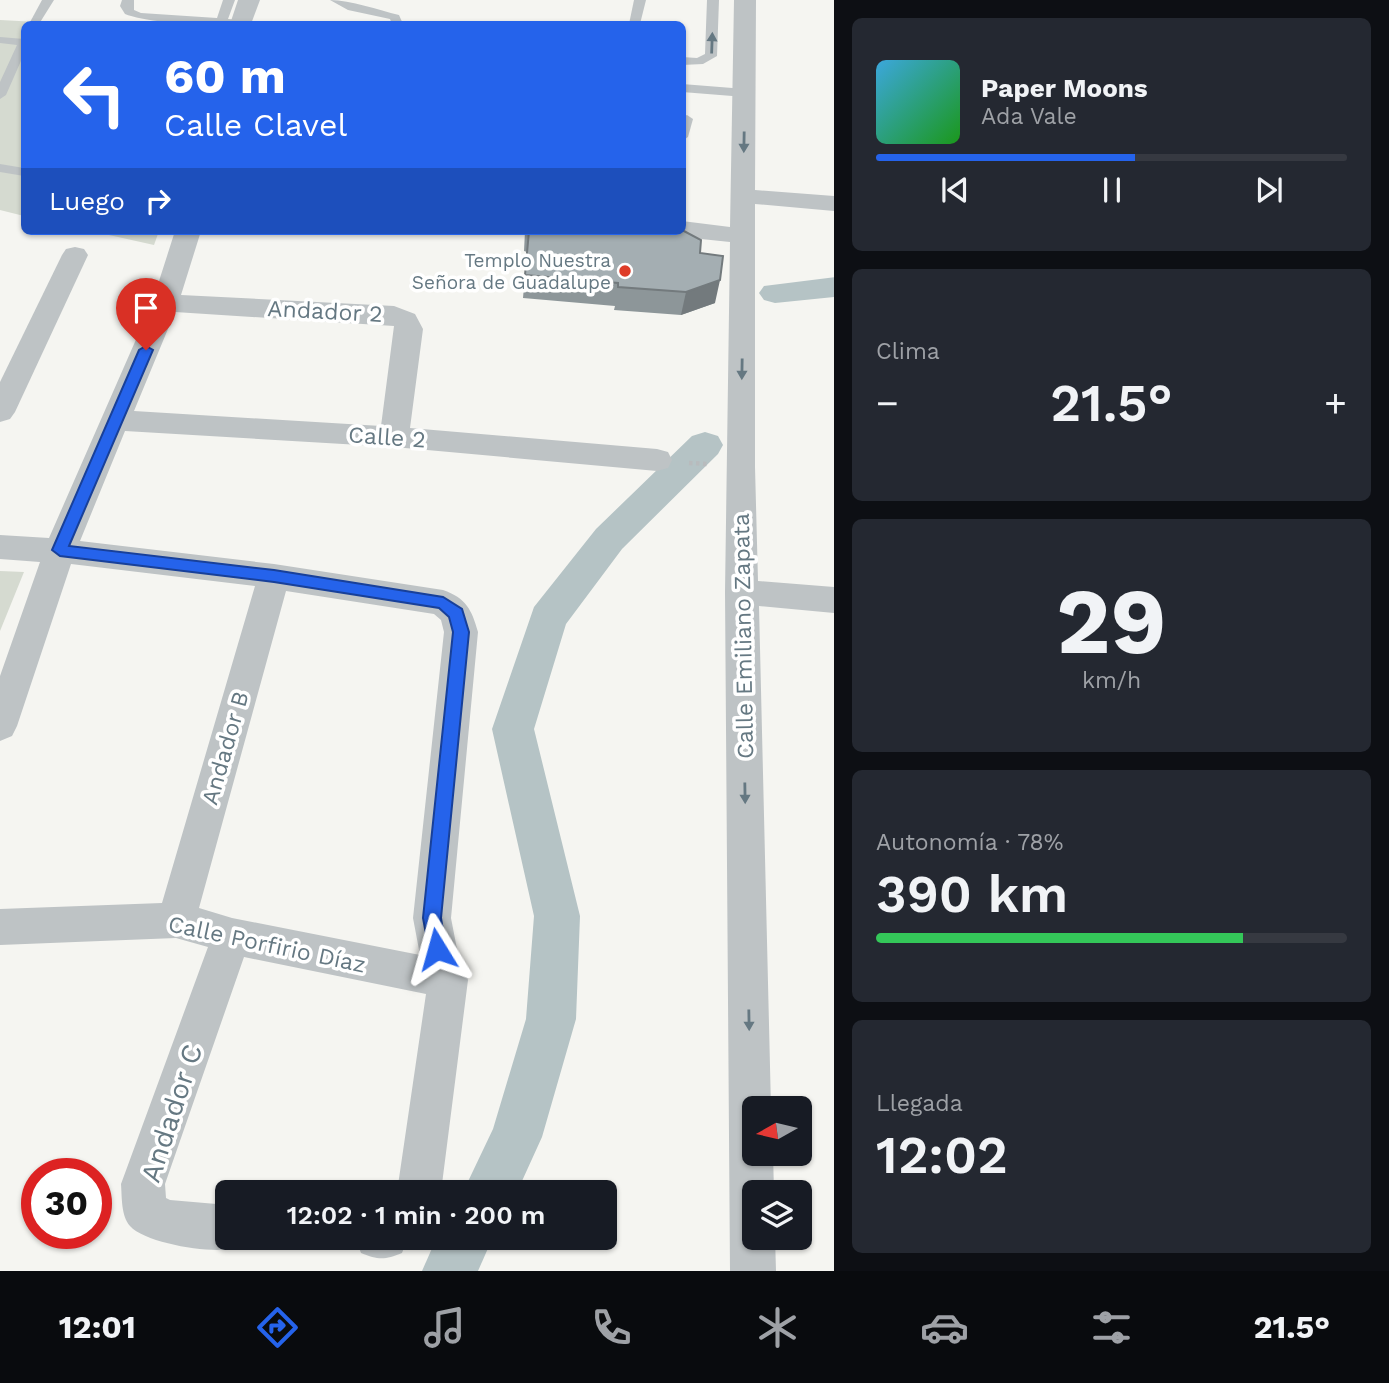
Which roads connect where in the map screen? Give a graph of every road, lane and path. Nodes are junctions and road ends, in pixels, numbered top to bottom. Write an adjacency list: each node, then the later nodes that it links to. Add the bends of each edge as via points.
1 (48, 0): 10 (lane)
2 (128, 0): 11 (lane, via 129,12 139,16)
3 (229, 0): 12 (lane)
4 (249, 0): 13 (street)
5 (336, 0): 9 (lane)
6 (713, 0): 21 (lane, one-way to 6, via 711,56)
7 (746, 0): 24 (street, Calle Emiliano Zapata)
8 (640, 2): 16 (lane); 17 (lane)
9 (352, 8): 14 (lane); 15 (lane)
10 (36, 21)
11 (208, 21)
12 (234, 21)
13 (236, 21)
14 (349, 21)
15 (396, 21)
16 (636, 21)
17 (646, 21)
18 (0, 40): 19 (lane)
19 (21, 42)
20 (21, 48): 22 (lane)
21 (686, 61)
22 (2, 87)
23 (686, 88): 24 (lane)
24 (745, 93): 29 (street, Calle Emiliano Zapata, one-way to 29)
25 (687, 119): 26 (lane)
26 (686, 123)
27 (0, 168): 28 (lane)
28 (21, 172)
29 (744, 196): 30 (street); 33 (street, Calle Emiliano Zapata)
30 (834, 204)
31 (686, 229): 33 (street)
32 (187, 235): 35 (street)
33 (743, 236): 43 (street, Calle Emiliano Zapata, one-way to 43)
34 (75, 255): 36 (street)
35 (165, 303): 37 (street); 38 (street, Andador 2, via 394,315 405,320 409,329)
36 (0, 412)
37 (117, 420): 38 (street, Calle 2); 41 (street)
38 (394, 437): 39 (street, Calle 2)
39 (657, 460)
40 (0, 547): 41 (street)
41 (60, 550): 42 (street); 45 (street)
42 (274, 576): 46 (street, Andador B); 49 (street, via 443,603 456,613 461,632 432,918)
43 (741, 592): 44 (street); 52 (street, Calle Emiliano Zapata, one-way to 52)
44 (834, 600)
45 (0, 726)
46 (176, 920): 47 (street, Calle Porfirio Díaz); 48 (street, Calle Porfirio Díaz)
47 (0, 928)
48 (232, 936): 49 (street, Calle Porfirio Díaz); 51 (street, Andador C, via 144,1184 145,1210 163,1222)
49 (448, 980): 50 (street)
50 (421, 1180)
51 (215, 1226)
52 (753, 1271)

